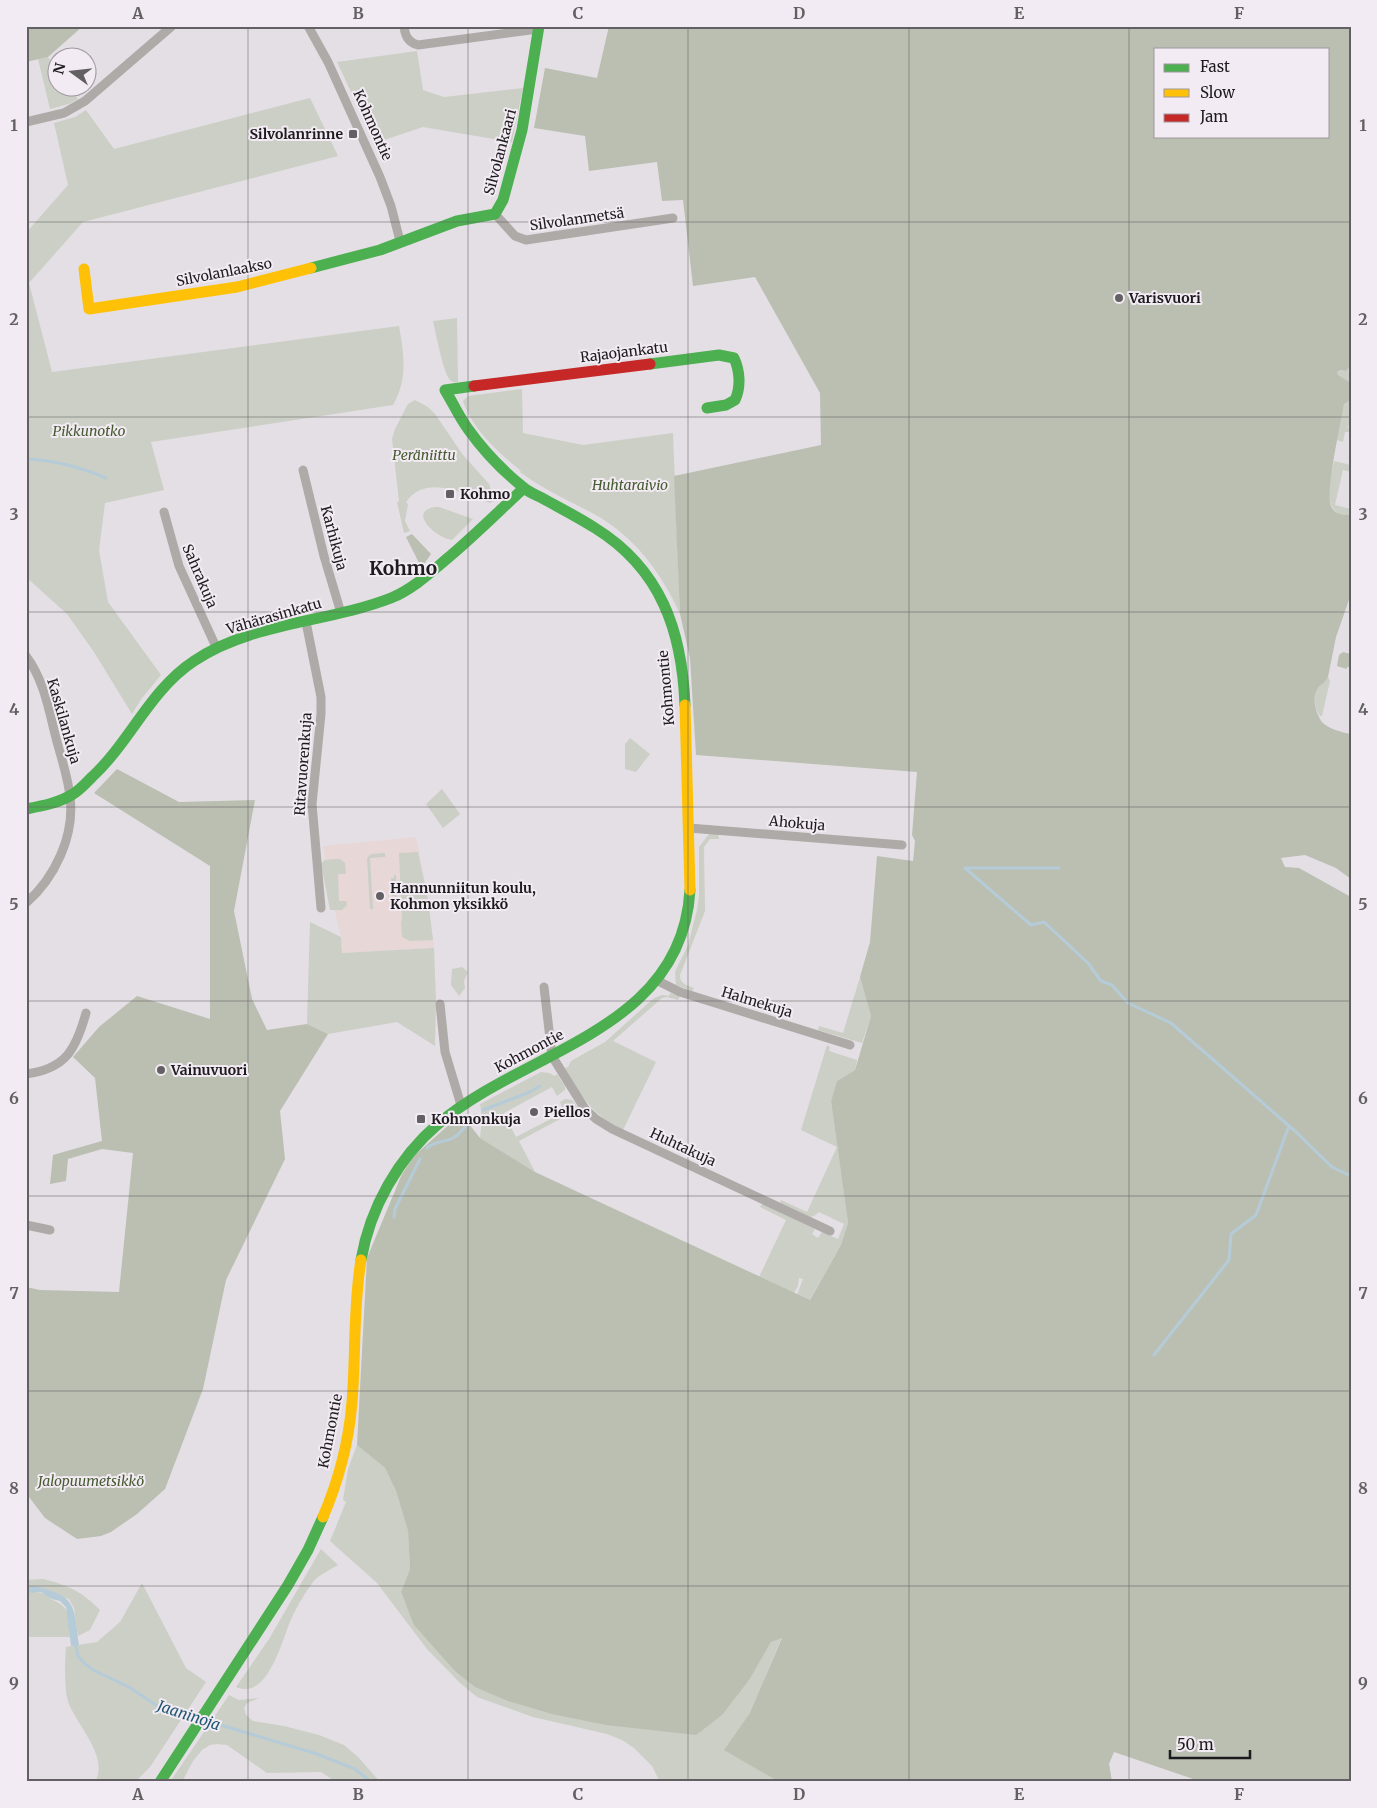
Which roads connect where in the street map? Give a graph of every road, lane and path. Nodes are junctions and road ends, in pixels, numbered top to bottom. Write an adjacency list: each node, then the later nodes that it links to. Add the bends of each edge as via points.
1 (172, 26): 5 (street, via 85,101 64,113)
2 (308, 26): 8 (street, Kohmontie, via 328,62 380,177)
3 (404, 26): 4 (street, via 407,38 418,45)
4 (538, 28): 6 (street, Silvolankaari, via 522,130 503,200)
5 (26, 122)
6 (495, 214): 7 (street, Silvolanmetsä, via 515,236 526,240); 8 (street, Silvolankaari, via 457,221)
7 (673, 218)
8 (400, 241): 9 (street, Silvolanlaakso, via 380,250 237,288 89,309)
9 (84, 269)
10 (445, 390): 11 (street, Rajaojankatu, via 719,355 734,358 738,368 737,398 734,403); 13 (street, Kohmontie, via 479,444)
11 (707, 408)
12 (303, 470): 15 (street, Karhikuja)
13 (524, 488): 15 (street, Vähärasinkatu, via 411,587 390,598); 21 (street, Kohmontie, via 596,528 629,553 666,608 674,628 684,688)
14 (164, 512): 17 (street, Sahrakuja, via 179,566)
15 (341, 612): 16 (street, Vähärasinkatu)
16 (306, 622): 17 (street, Vähärasinkatu, via 252,635); 24 (street, Ritavuorenkuja, via 321,714 312,804)
17 (217, 648): 19 (street, Vähärasinkatu, via 194,661 167,684 109,760)
18 (26, 656): 19 (street, Kaskilankuja, via 46,698)
19 (70, 796): 20 (street, Vähärasinkatu); 23 (street, Kaskilankuja, via 71,814 64,848 47,879)
20 (26, 809)
21 (689, 828): 22 (street, Ahokuja); 25 (street, Kohmontie, via 690,884 686,916 679,940)
22 (902, 845)
23 (26, 903)
24 (321, 908)
25 (656, 980): 29 (street, Halmekuja, via 680,992); 30 (street, Kohmontie, via 625,1012)
26 (544, 987): 30 (street)
27 (440, 1004): 32 (street, via 445,1052)
28 (86, 1013): 31 (street, via 79,1039 61,1062 47,1070)
29 (850, 1045)
30 (552, 1056): 32 (street, Kohmontie); 35 (street, Huhtakuja, via 585,1108 604,1125)
31 (26, 1074)
32 (461, 1105): 36 (street, Kohmontie, via 435,1125 408,1154 387,1184 372,1216 362,1246 355,1299 352,1403 327,1506 286,1589)
33 (26, 1225): 34 (street)
34 (50, 1230)
35 (830, 1231)
36 (160, 1782)

